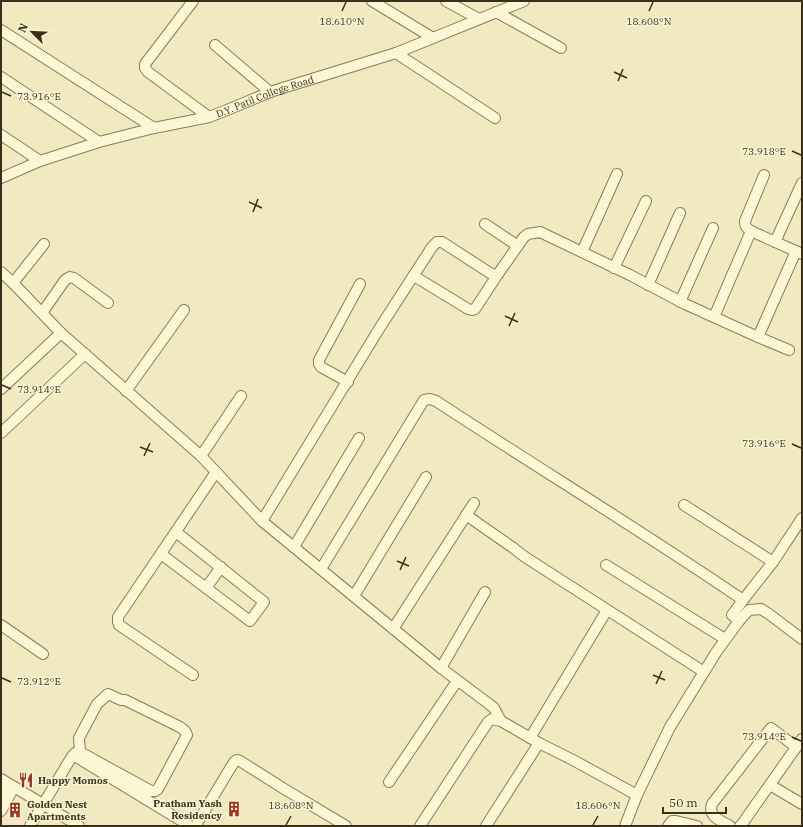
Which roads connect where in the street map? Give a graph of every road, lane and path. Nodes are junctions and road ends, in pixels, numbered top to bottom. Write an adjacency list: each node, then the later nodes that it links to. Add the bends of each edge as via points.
1 (193, 1): 14 (street, via 145,64 145,68)
2 (372, 1): 8 (street)
3 (446, 1): 6 (street)
4 (524, 1): 5 (street, D.Y. Patil College Road)
5 (496, 12): 6 (street, D.Y. Patil College Road); 10 (street)
6 (479, 19): 8 (street, D.Y. Patil College Road)
7 (1, 30): 16 (street)
8 (433, 38): 11 (street, D.Y. Patil College Road)
9 (215, 45): 13 (street)
10 (561, 48)
11 (396, 53): 13 (street, D.Y. Patil College Road); 15 (street)
12 (1, 77): 18 (street)
13 (270, 92): 14 (street, D.Y. Patil College Road)
14 (209, 117): 16 (street, D.Y. Patil College Road)
15 (495, 118)
16 (154, 128): 18 (street, D.Y. Patil College Road)
17 (1, 135): 19 (street)
18 (99, 142): 19 (street, D.Y. Patil College Road)
19 (40, 161): 22 (street, D.Y. Patil College Road)
20 (617, 174): 32 (street)
21 (764, 175): 28 (street, via 745,221 747,229)
22 (1, 178)
23 (802, 183): 29 (street)
24 (646, 201): 34 (street)
25 (680, 213): 40 (street)
26 (486, 224): 31 (street)
27 (713, 228): 41 (street)
28 (751, 231): 29 (street); 45 (street)
29 (775, 242): 33 (street)
30 (44, 244): 38 (street)
31 (518, 246): 32 (street, via 528,234 540,232); 36 (street)
32 (582, 252): 34 (street)
33 (799, 252): 47 (street)
34 (614, 268): 40 (street)
35 (1, 272): 38 (street)
36 (498, 274): 37 (street, via 490,273 442,242 437,242); 37 (street, via 472,310)
37 (414, 276): 50 (street)
38 (13, 282): 44 (street)
39 (360, 284): 50 (street, via 319,360 321,367)
40 (648, 285): 41 (street)
41 (680, 302): 45 (street)
42 (108, 303): 44 (street, via 70,277 65,280)
43 (184, 310): 52 (street)
44 (42, 313): 46 (street)
45 (714, 317): 47 (street)
46 (61, 333): 49 (street); 51 (street)
47 (758, 337): 48 (street)
48 (789, 350)
49 (85, 354): 52 (street); 54 (street)
50 (348, 382): 63 (street)
51 (1, 389)
52 (126, 391): 56 (street)
53 (241, 396): 56 (street)
54 (1, 433)
55 (359, 438): 65 (street)
56 (201, 456): 57 (street)
57 (216, 472): 63 (street); 64 (street)
58 (426, 477): 73 (street)
59 (474, 502): 61 (street)
60 (684, 505): 67 (street)
61 (466, 515): 75 (street); 78 (street)
62 (802, 518): 67 (street)
63 (262, 522): 65 (street)
64 (176, 532): 66 (street); 69 (street)
65 (294, 547): 70 (street)
66 (161, 554): 71 (street); 84 (street, via 118,617 118,622)
67 (773, 562): 74 (street)
68 (606, 564): 79 (street)
69 (221, 567): 71 (street); 71 (street, via 264,602 250,621)
70 (321, 569): 73 (street); 74 (street, via 424,400 430,399 628,523)
71 (206, 588)
72 (485, 592): 82 (street)
73 (354, 596): 78 (street)
74 (743, 600): 76 (street, via 732,615)
75 (607, 610): 83 (street); 87 (street)
76 (739, 621): 79 (street); 80 (street, via 749,610 761,609)
77 (1, 625): 81 (street)
78 (393, 629): 82 (street)
79 (725, 639): 83 (street)
80 (802, 639)
81 (43, 654)
82 (441, 668): 85 (street)
83 (704, 672): 94 (street, via 670,727)
84 (193, 675)
85 (457, 681): 86 (street, via 494,708); 91 (street)
86 (501, 721): 87 (street); 104 (street, via 492,719 488,722)
87 (534, 741): 94 (street); 105 (street)
88 (799, 743): 92 (street); 109 (street, via 771,728 712,804 713,816)
89 (76, 754): 89 (street, via 155,791 187,735 180,726 108,694 97,704 80,738); 96 (street); 101 (street)
90 (1, 779): 93 (street)
91 (390, 782)
92 (770, 785): 95 (street); 110 (street)
93 (14, 787): 96 (street); 97 (street)
94 (637, 795): 106 (street)
95 (802, 804)
96 (46, 807): 98 (street); 99 (street); 100 (street)
97 (1, 811)
98 (76, 825)
99 (30, 826)
100 (38, 826)
101 (190, 826)
102 (197, 826): 103 (street, via 237,760)
103 (346, 826)
104 (420, 826)
105 (486, 826)
106 (625, 826)
107 (668, 826): 108 (street, via 676,821)
108 (697, 826)
109 (730, 826)
110 (740, 826)

